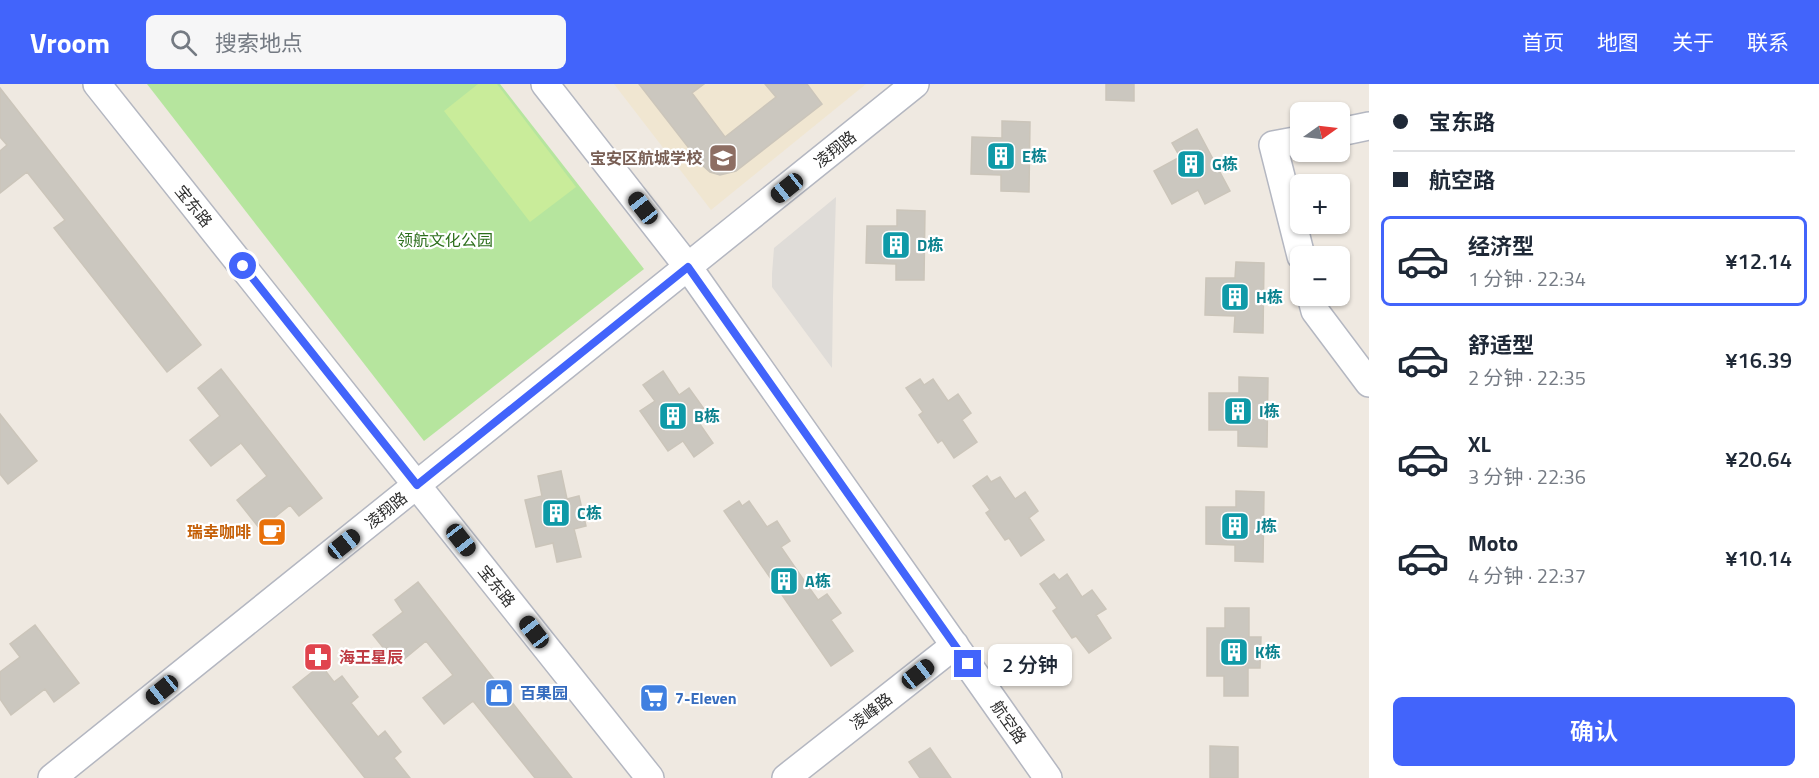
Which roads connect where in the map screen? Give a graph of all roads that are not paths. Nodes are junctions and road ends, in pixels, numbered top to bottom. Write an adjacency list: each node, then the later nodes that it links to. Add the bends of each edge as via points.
1 (97, 84): 11 (street, 宝东路)
2 (545, 84): 8 (street, 航空路)
3 (915, 84): 8 (street, 凌翔路)
4 (1369, 126): 5 (street)
5 (1350, 130)
6 (1290, 142): 7 (street, via 1273,145)
7 (1298, 246)
8 (688, 267): 11 (street, 凌翔路); 12 (street, 航空路)
9 (1314, 306): 10 (street)
10 (1369, 383)
11 (417, 485): 13 (street, 凌翔路); 14 (street, 宝东路)
12 (955, 645): 15 (street, 凌峰路); 16 (street, 航空路)
13 (52, 778)
14 (650, 778)
15 (786, 778)
16 (1048, 778)

